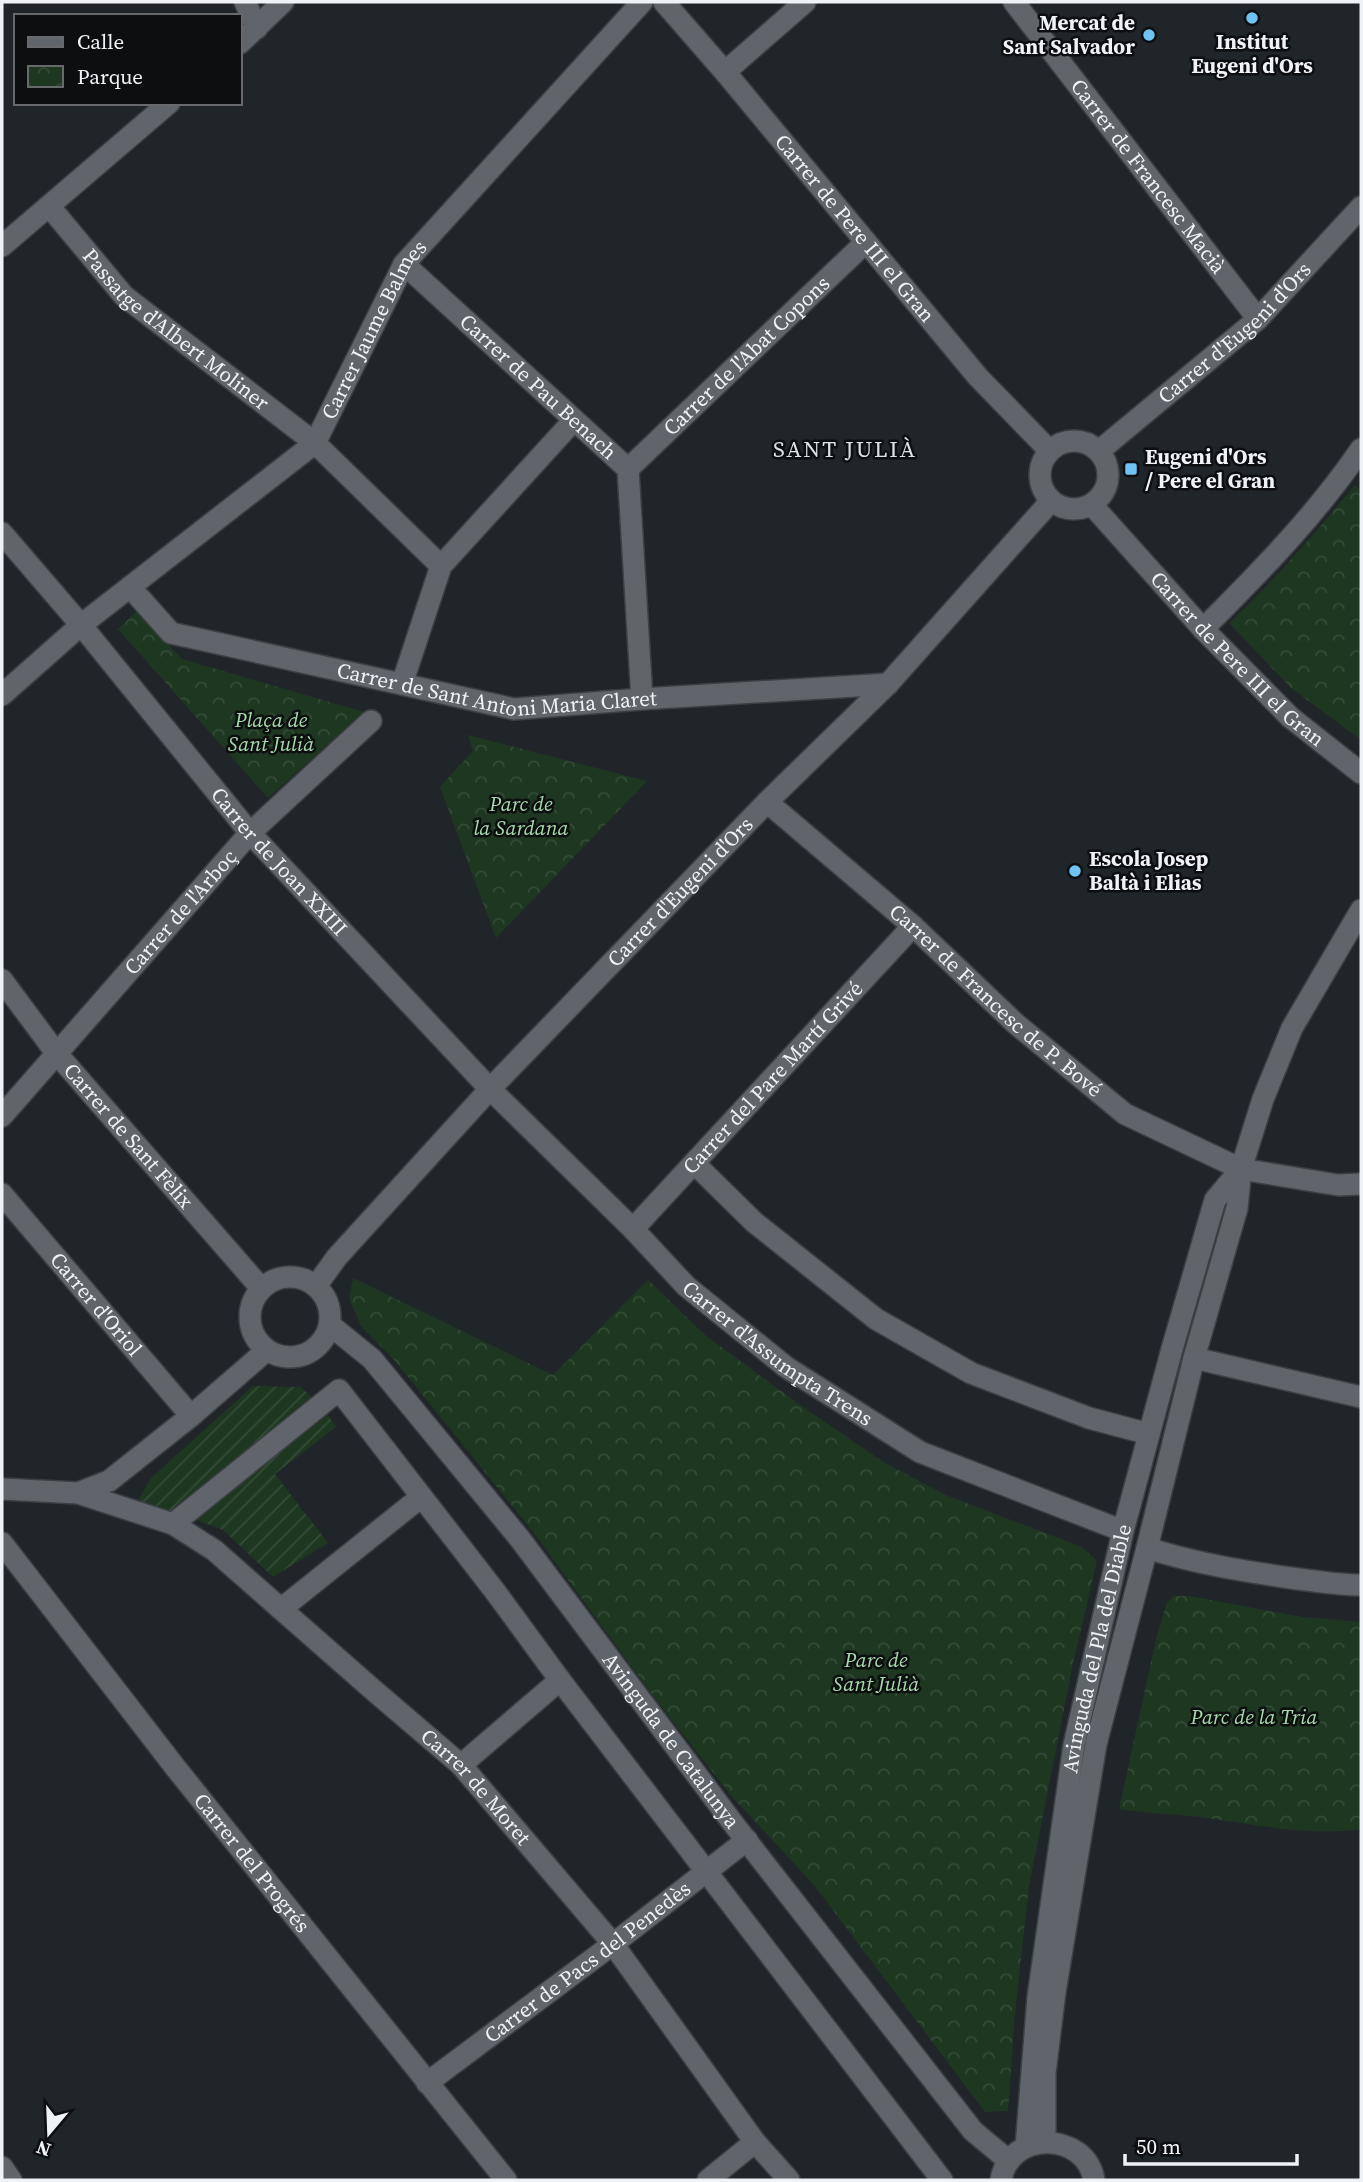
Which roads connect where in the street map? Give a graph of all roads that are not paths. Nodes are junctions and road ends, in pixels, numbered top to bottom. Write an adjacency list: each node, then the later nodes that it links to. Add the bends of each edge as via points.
1 (245, 2): 7 (street)
2 (283, 2): 7 (street)
3 (642, 2): 15 (street, Carrer Jaume Balmes)
4 (664, 2): 9 (street, Carrer de Pere III el Gran)
5 (805, 2): 9 (street)
6 (1014, 2): 16 (street, Carrer de Francesc Macià)
7 (257, 27): 8 (street)
8 (242, 41)
9 (725, 72): 13 (street, Carrer de Pere III el Gran)
10 (167, 105): 11 (street)
11 (49, 206): 14 (street); 18 (street, Passatge d'Albert Moliner, via 124,296)
12 (1361, 208): 16 (street, Carrer d'Eugeni d'Ors)
13 (866, 242): 20 (street, Carrer de Pere III el Gran, via 978,377); 22 (street, Carrer de l'Abat Copons)
14 (2, 246)
15 (404, 264): 17 (street, Carrer de Pau Benach); 18 (street, Carrer Jaume Balmes)
16 (1258, 319): 21 (street, Carrer d'Eugeni d'Ors)
17 (574, 420): 22 (street, Carrer de Pau Benach); 26 (street)
18 (316, 443): 26 (street, Passatge d'Albert Moliner); 27 (street, Carrer Jaume Balmes)
19 (1361, 449): 29 (street, via 1283,548)
20 (1049, 450): 21 (street, via 1073,440); 23 (street, via 1039,474)
21 (1099, 451): 24 (street, via 1108,468 1108,482)
22 (628, 469): 33 (street, Carrer de Pau Benach)
23 (1051, 501): 24 (street, via 1078,510); 31 (street, Carrer d'Eugeni d'Ors)
24 (1092, 505): 29 (street, Carrer de Pere III el Gran)
25 (2, 533): 28 (street, Carrer de Joan XXIII)
26 (441, 566): 30 (street)
27 (130, 587): 28 (street, Carrer Jaume Balmes); 30 (street, Carrer de Sant Antoni Maria Claret, via 171,633)
28 (82, 625): 32 (street, Carrer Jaume Balmes); 37 (street, Carrer de Joan XXIII)
29 (1203, 629): 35 (street, Carrer de Pere III el Gran, via 1290,718)
30 (402, 684): 33 (street, Carrer de Sant Antoni Maria Claret, via 514,709)
31 (888, 684): 33 (street, Carrer de Sant Antoni Maria Claret); 36 (street, Carrer d'Eugeni d'Ors)
32 (2, 695)
33 (642, 699)
34 (371, 721): 37 (street, Carrer de l'Arboç)
35 (1361, 773)
36 (767, 802): 39 (street, Carrer de Francesc de P. Bové); 42 (street, Carrer d'Eugeni d'Ors)
37 (250, 833): 41 (street, Carrer de l'Arboç); 42 (street, Carrer de Joan XXIII)
38 (1361, 910): 45 (street, Avinguda del Pla del Diable, via 1293,1028 1263,1099)
39 (913, 926): 44 (street, Carrer del Pare Martí Grivé); 45 (street, Carrer de Francesc de P. Bové, via 1016,1024 1125,1114)
40 (2, 980): 41 (street, Carrer de Sant Fèlix)
41 (57, 1054): 43 (street, Carrer de l'Arboç); 50 (street, Carrer de Sant Fèlix)
42 (490, 1089): 48 (street, Carrer d'Assumpta Trens); 49 (street, Carrer d'Eugeni d'Ors)
43 (2, 1116)
44 (694, 1163): 48 (street, Carrer del Pare Martí Grivé); 56 (street, via 754,1223 876,1319 971,1373 1089,1418)
45 (1241, 1169): 46 (street, Carrer de Francesc de P. Bové, via 1338,1185); 53 (street, Avinguda del Pla del Diable, via 1237,1208); 56 (street, Avinguda del Pla del Diable, via 1215,1200)
46 (1361, 1184)
47 (2, 1195): 55 (street, Carrer d'Oriol)
48 (633, 1229): 61 (street, Carrer d'Assumpta Trens, via 686,1286 786,1367 920,1452)
49 (316, 1286): 50 (street, via 282,1277); 51 (street, via 331,1310)
50 (261, 1289): 52 (street, via 253,1300 250,1321 257,1340)
51 (330, 1325): 52 (street, via 323,1342 308,1354 290,1358); 68 (street, Avinguda de Catalunya, via 372,1359 520,1539)
52 (267, 1350): 55 (street)
53 (1194, 1358): 54 (street); 63 (street, Avinguda del Pla del Diable)
54 (1361, 1397)
55 (191, 1416): 58 (street, via 109,1481)
56 (1149, 1434): 61 (street, Avinguda del Pla del Diable)
57 (2, 1489): 58 (street)
58 (78, 1493): 60 (street, Carrer de Moret)
59 (421, 1497): 60 (street, via 339,1390); 65 (street); 66 (street)
60 (173, 1524): 65 (street, Carrer de Moret, via 214,1550)
61 (1123, 1531): 73 (street, Avinguda del Pla del Diable, via 1074,1745 1038,1997)
62 (2, 1543): 71 (street, Carrer del Progrés)
63 (1147, 1548): 64 (street, via 1256,1573); 73 (street, Avinguda del Pla del Diable, via 1094,1757)
64 (1361, 1585)
65 (281, 1608): 67 (street, Carrer de Moret)
66 (560, 1680): 67 (street); 69 (street)
67 (461, 1765): 70 (street, Carrer de Moret)
68 (747, 1840): 69 (street, Carrer de Pacs del Penedès); 75 (street, Avinguda de Catalunya)
69 (706, 1872): 70 (street, Carrer de Pacs del Penedès); 80 (street)
70 (613, 1944): 71 (street, Carrer de Pacs del Penedès); 72 (street, Carrer de Moret)
71 (427, 2083): 77 (street, Carrer del Progrés)
72 (755, 2142): 78 (street); 79 (street, Carrer de Moret)
73 (1035, 2144): 75 (street); 81 (street, via 1060,2143 1074,2150 1086,2161)
74 (2, 2167): 76 (street)
75 (1005, 2171)
76 (11, 2180)
77 (506, 2180)
78 (708, 2180)
79 (789, 2180)
80 (942, 2180)
81 (1094, 2180)

